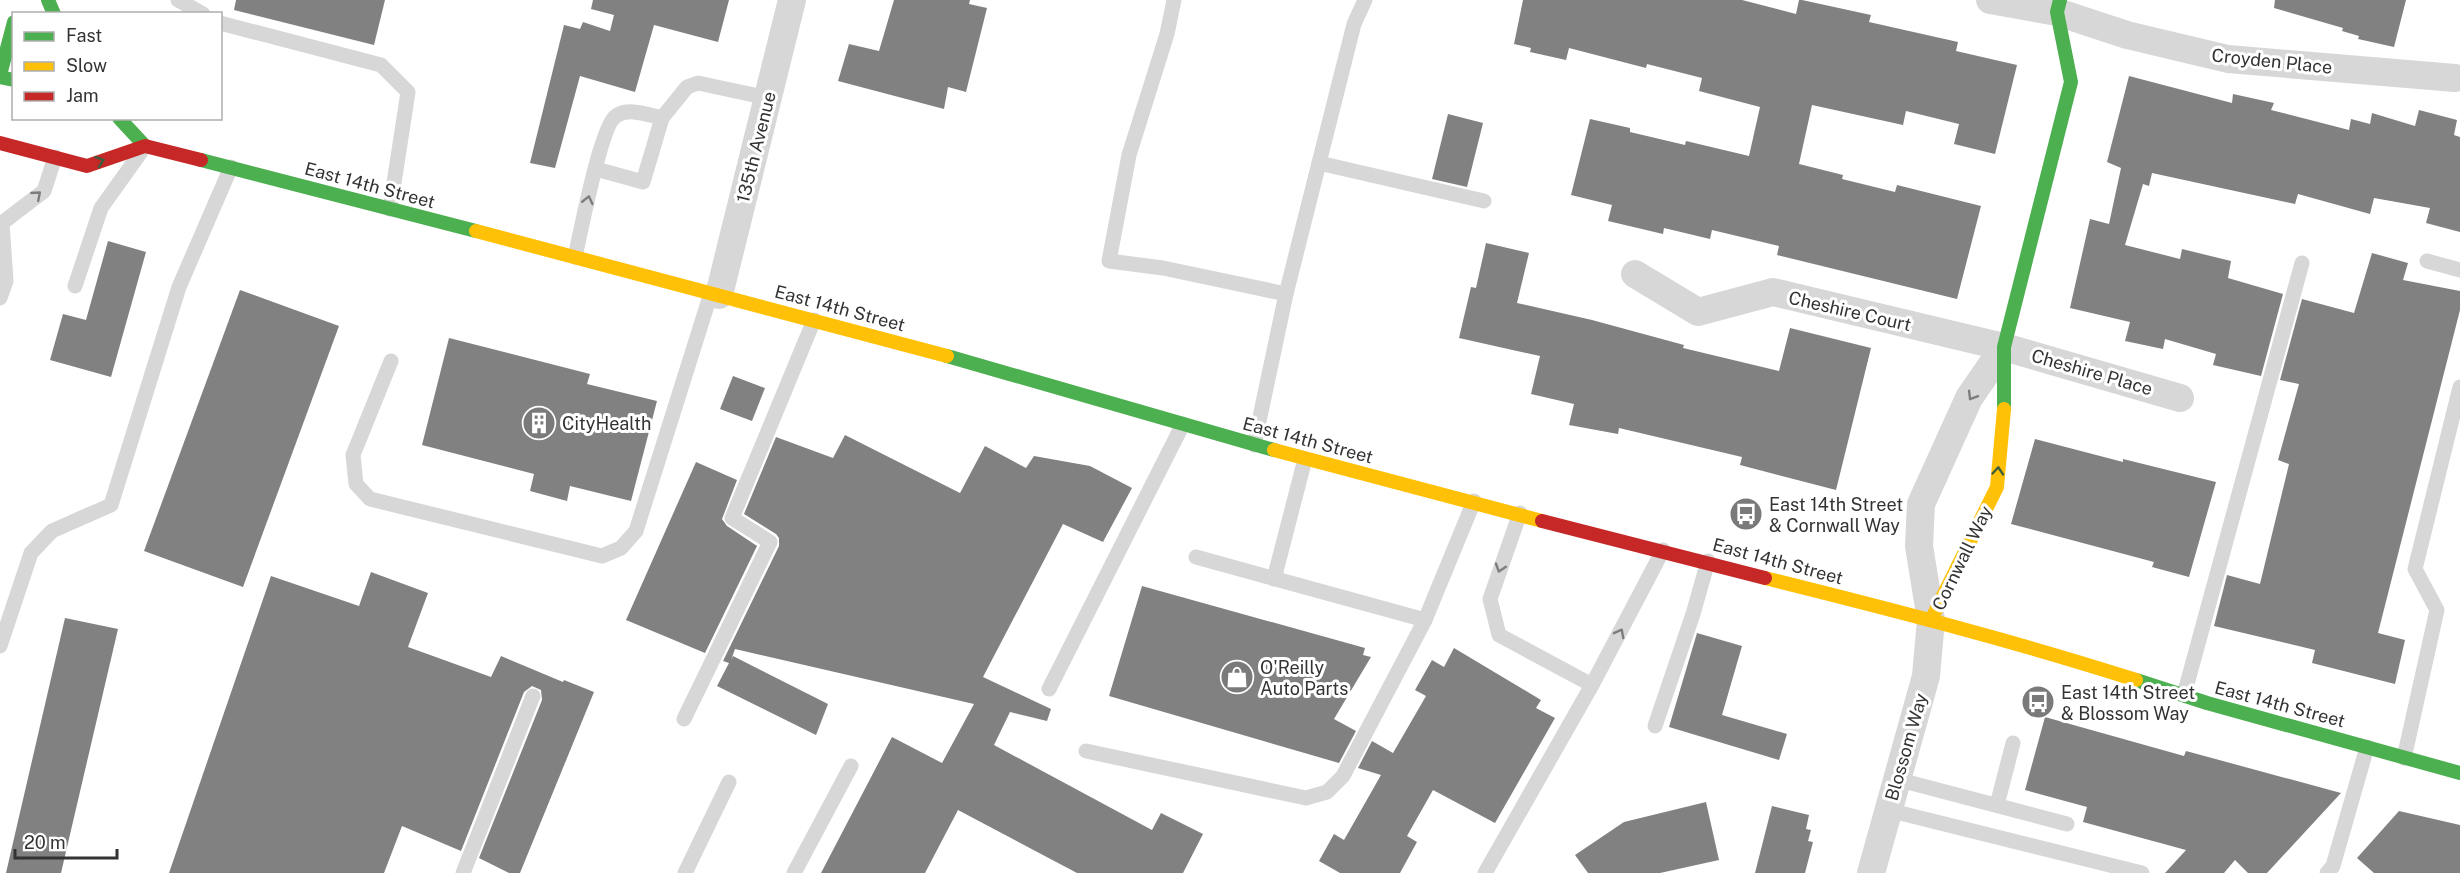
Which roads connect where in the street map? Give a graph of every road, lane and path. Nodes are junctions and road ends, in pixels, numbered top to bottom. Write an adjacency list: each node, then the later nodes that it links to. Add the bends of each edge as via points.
1 (178, 0): 7 (lane)
2 (792, 0): 12 (street, 135th Avenue)
3 (1174, 0): 31 (lane, via 1129,155 1109,261 1163,268)
4 (1365, 0): 18 (lane, via 1354,24)
5 (1990, 0): 6 (street, Croyden Place)
6 (2059, 6): 11 (street, Croyden Place, via 2127,35 2228,60); 34 (main road, Cornwall Way, via 2071,82)
7 (199, 12)
8 (222, 24): 22 (lane, via 381,65 408,92)
9 (12, 30): 10 (main road)
10 (0, 76)
11 (2458, 79)
12 (768, 98): 13 (lane, via 698,83 687,87); 30 (street, 135th Avenue)
13 (662, 118): 20 (lane, via 631,112 616,116 609,124); 20 (lane, via 643,182)
14 (121, 120): 16 (main road)
15 (0, 143): 17 (main road)
16 (145, 146): 17 (main road, one-way to 16, via 87,166); 19 (main road, East 14th Street); 29 (lane, via 102,208)
17 (55, 157): 23 (lane, one-way to 17, via 44,191)
18 (1319, 163): 21 (lane); 31 (lane)
19 (231, 167): 22 (main road, East 14th Street); 49 (lane, via 179,287 111,505 52,531 31,553)
20 (596, 168): 24 (lane, one-way to 20)
21 (1484, 201)
22 (390, 209): 24 (main road, East 14th Street)
23 (1, 222): 32 (lane, via 6,281)
24 (575, 257): 30 (main road, East 14th Street)
25 (2427, 261): 27 (lane)
26 (2302, 263): 52 (lane)
27 (2460, 270)
28 (1635, 274): 34 (street, Cheshire Court, via 1698,312 1773,292)
29 (75, 286)
30 (715, 294): 33 (main road, East 14th Street); 35 (lane, via 636,531 621,548 602,556 370,499 356,484 353,454)
31 (1286, 294): 39 (lane)
32 (0, 298)
33 (813, 320): 38 (main road, East 14th Street); 54 (lane, via 732,518 770,542)
34 (2004, 347): 37 (street, Cheshire Place); 48 (main road, Cornwall Way, one-way to 34, via 1997,487); 48 (street, Cornwall Way, one-way to 48, via 1969,398 1921,504 1919,546)
35 (391, 362)
36 (2460, 387): 60 (lane, via 2415,569 2437,610)
37 (2180, 398)
38 (1183, 424): 39 (main road, East 14th Street); 51 (lane)
39 (1254, 445): 40 (main road, East 14th Street)
40 (1305, 459): 41 (main road, East 14th Street); 46 (lane)
41 (1474, 501): 42 (main road, East 14th Street); 47 (lane)
42 (1520, 513): 43 (main road, East 14th Street); 50 (lane, one-way to 50, via 1490,599 1499,635)
43 (1663, 550): 45 (main road, East 14th Street); 50 (lane, one-way to 43)
44 (1196, 557): 46 (lane)
45 (1708, 561): 48 (main road, East 14th Street); 55 (lane)
46 (1274, 579): 47 (lane)
47 (1425, 620): 58 (lane, via 1343,776 1327,792 1306,798)
48 (1932, 620): 52 (main road, East 14th Street); 63 (street, Blossom Way, via 1926,676)
49 (0, 646)
50 (1592, 685): 71 (lane)
51 (1049, 689)
52 (2184, 695): 57 (main road, East 14th Street)
53 (533, 696): 68 (lane)
54 (684, 719)
55 (1655, 726)
56 (2013, 743): 65 (lane)
57 (2367, 747): 60 (main road, East 14th Street); 74 (lane)
58 (1086, 751)
59 (2460, 753): 62 (lane)
60 (2404, 758): 62 (main road, East 14th Street)
61 (851, 766): 70 (lane)
62 (2458, 773)
63 (1896, 779): 65 (lane); 66 (street, Blossom Way)
64 (729, 783): 69 (lane)
65 (1997, 805): 67 (lane)
66 (1888, 810): 72 (street, Blossom Way); 73 (lane)
67 (2067, 824)
68 (463, 873)
69 (685, 873)
70 (794, 873)
71 (1485, 873)
72 (1871, 873)
73 (2142, 873)
74 (2327, 873)

